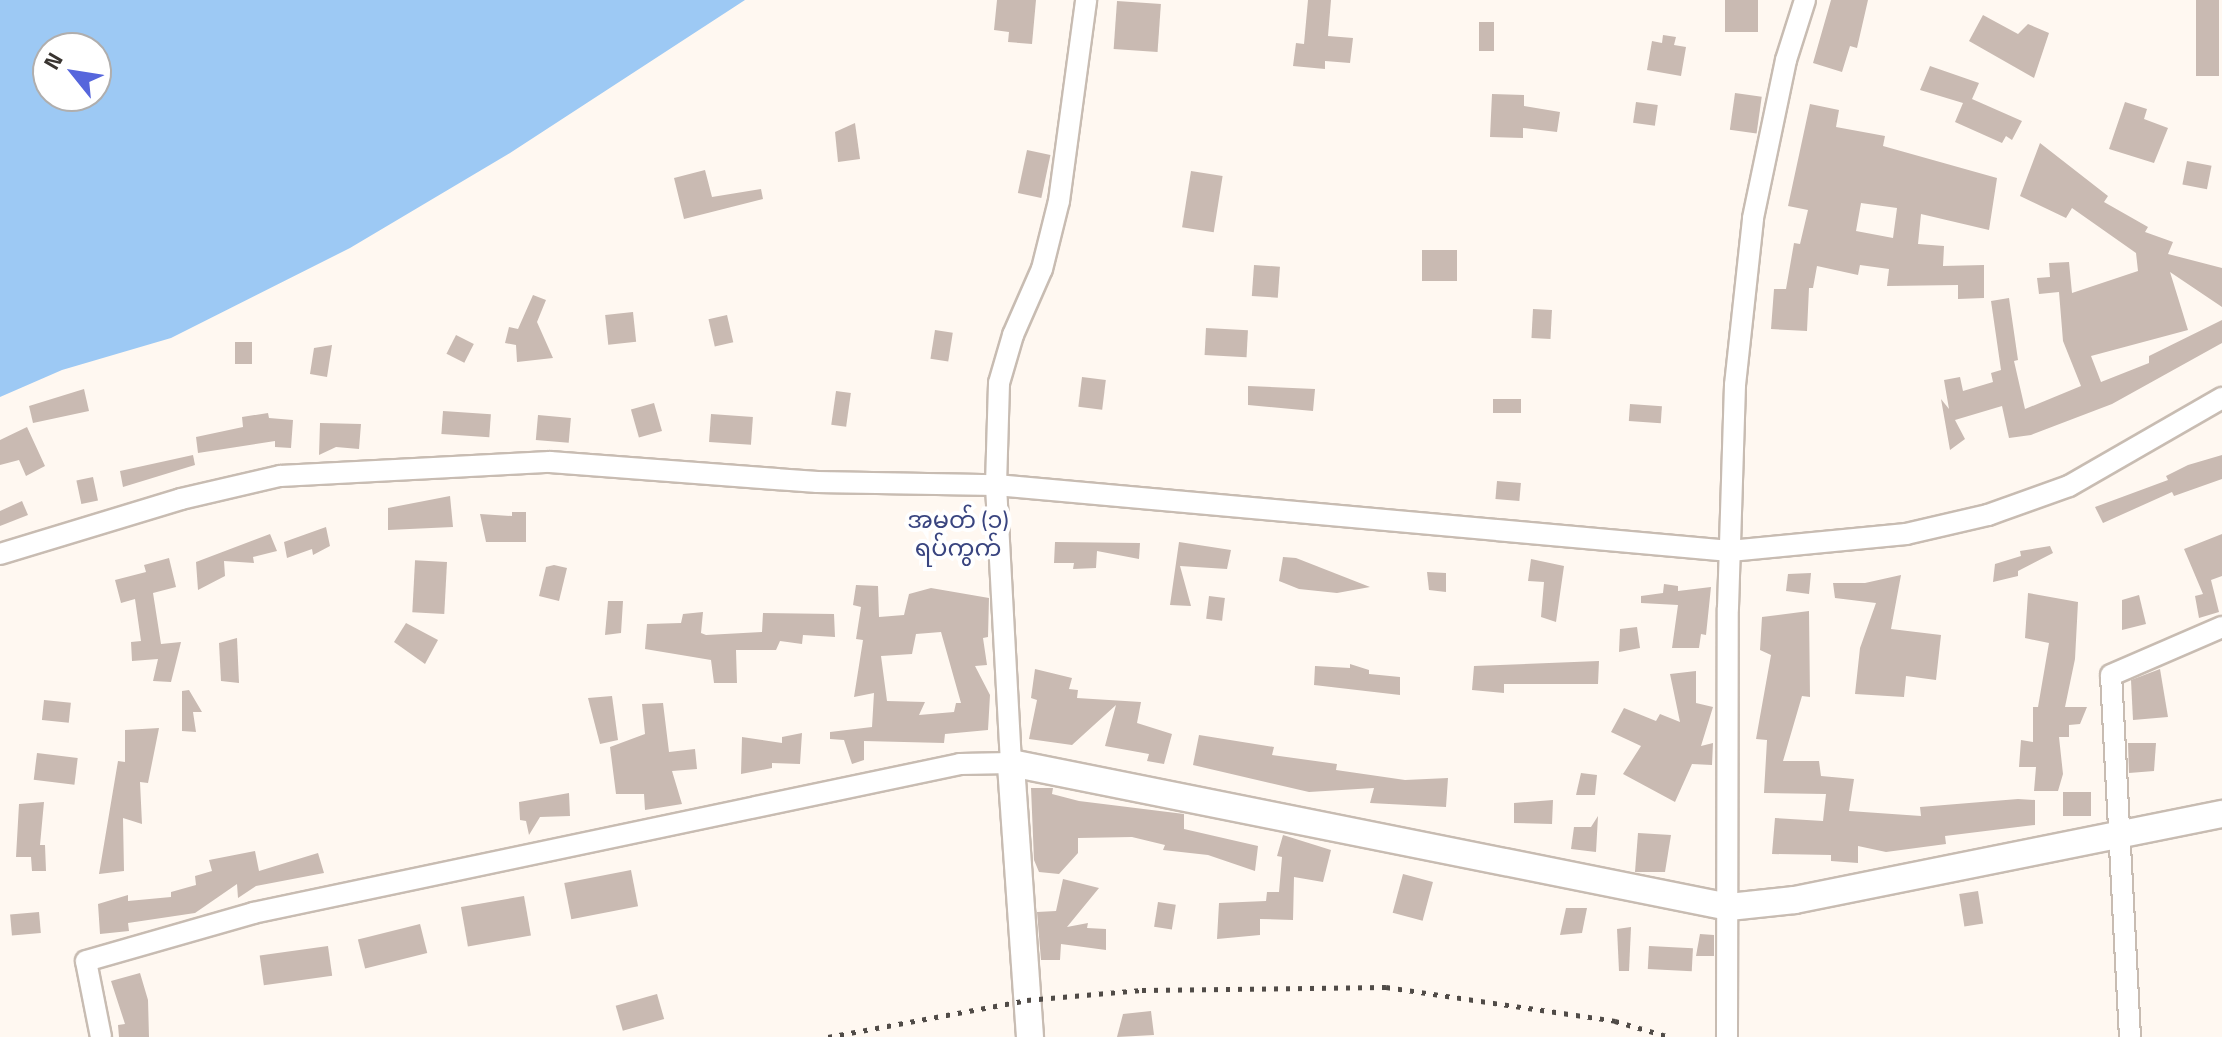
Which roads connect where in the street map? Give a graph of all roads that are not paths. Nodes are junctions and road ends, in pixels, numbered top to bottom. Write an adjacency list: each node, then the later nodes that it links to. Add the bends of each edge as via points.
1 (1086, 0): 4 (street, via 1059,201 1042,269 999,383)
2 (1805, 0): 5 (street, via 1786,60 1753,218 1735,385)
3 (2222, 398): 5 (street, via 2069,486 1988,515 1906,534)
4 (996, 485): 5 (street); 6 (street, via 817,482 550,462 280,476 181,499); 8 (street)
5 (1730, 551): 11 (street)
6 (0, 554)
7 (2222, 627): 10 (street, via 2111,675)
8 (1011, 763): 11 (main road); 12 (street, via 960,764 253,913 86,961); 13 (main road)
9 (2222, 814): 10 (main road)
10 (2117, 837): 11 (main road, via 1795,900); 15 (street)
11 (1729, 907): 14 (street)
12 (101, 1037)
13 (1030, 1037)
14 (1727, 1037)
15 (2130, 1037)

